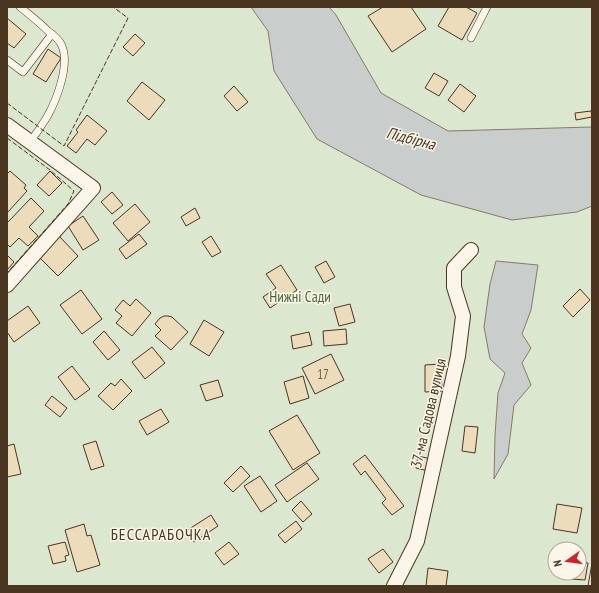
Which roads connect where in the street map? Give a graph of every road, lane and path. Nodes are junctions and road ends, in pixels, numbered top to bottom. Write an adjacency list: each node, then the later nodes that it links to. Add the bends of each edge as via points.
1 (20, 7): 3 (lane)
2 (487, 7): 4 (lane)
3 (52, 34): 5 (lane, via 23,72); 7 (lane, via 64,50 65,65 48,115)
4 (471, 38)
5 (7, 60)
6 (7, 125): 7 (street)
7 (30, 142): 9 (street, via 93,188)
8 (471, 250): 10 (street, 37-ма Садова вулиця, via 454,268 454,287 463,316 458,356 417,541)
9 (7, 285)
10 (394, 586)

